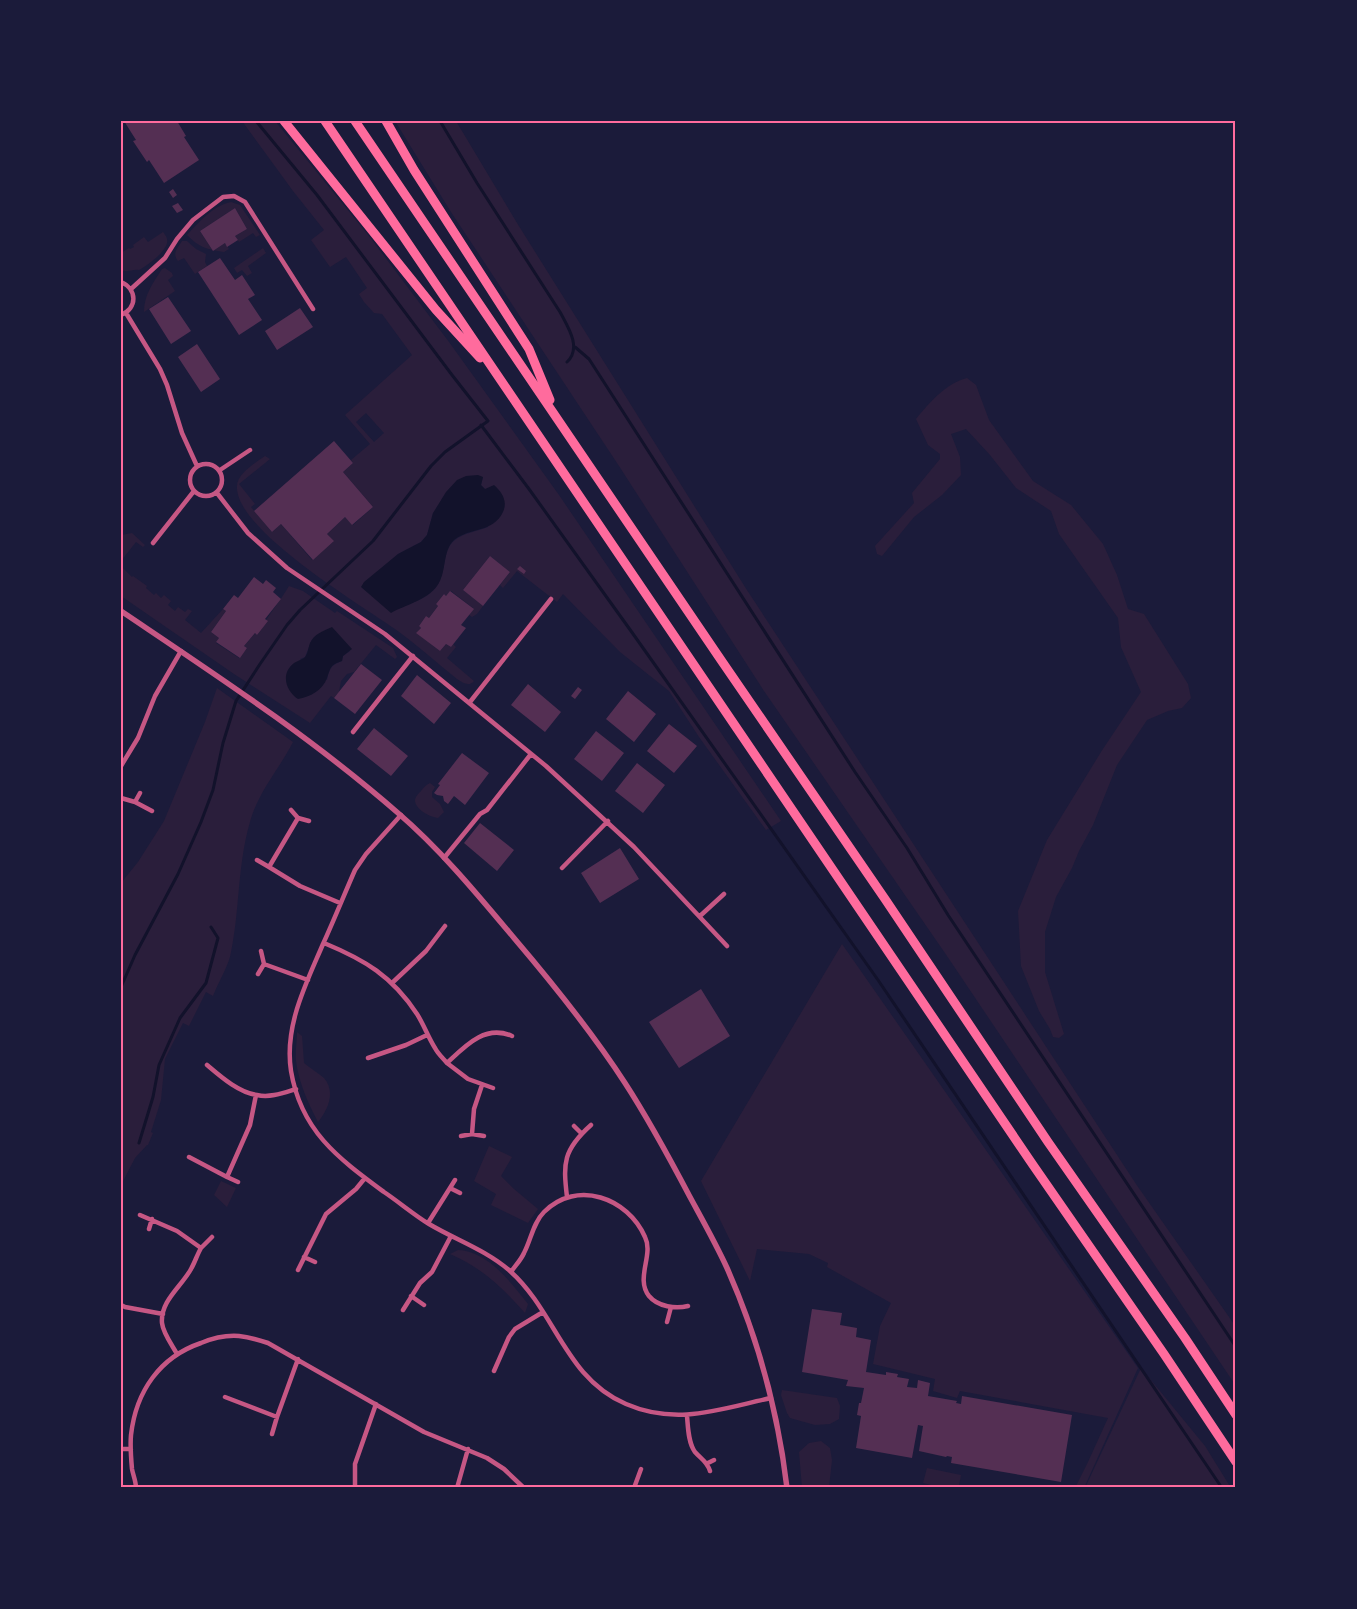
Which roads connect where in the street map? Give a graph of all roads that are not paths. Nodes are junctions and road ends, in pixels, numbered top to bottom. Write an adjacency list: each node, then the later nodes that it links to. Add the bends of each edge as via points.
1 (284, 121): 9 (highway, via 436,310)
2 (325, 121): 9 (highway)
3 (355, 121): 10 (highway)
4 (386, 121): 10 (highway, via 529,349)
5 (121, 282): 6 (street)
6 (131, 289): 7 (street, via 164,258 193,220 223,197 234,196 245,202); 8 (street, via 134,300 130,310)
7 (313, 309)
8 (123, 314): 12 (street, via 160,369 182,433)
9 (502, 382): 106 (highway)
10 (558, 418): 98 (highway)
11 (250, 450): 13 (street)
12 (198, 466): 13 (street, via 207,463); 14 (street, via 191,475)
13 (220, 470): 15 (street, via 223,482)
14 (194, 491): 15 (street, via 205,497); 16 (street)
15 (217, 493): 20 (street, via 248,533 287,568)
16 (153, 543)
17 (551, 599): 21 (street)
18 (121, 611): 19 (street)
19 (181, 651): 24 (street); 30 (street, via 305,737)
20 (413, 656): 21 (street); 22 (street)
21 (470, 702): 23 (street)
22 (353, 732)
23 (532, 754): 33 (street); 34 (street)
24 (121, 766)
25 (140, 793): 27 (street)
26 (121, 798): 27 (street)
27 (135, 802): 29 (street)
28 (291, 810): 31 (street)
29 (152, 811)
30 (401, 815): 34 (street); 39 (street, via 366,854)
31 (298, 818): 32 (street); 36 (street)
32 (309, 821)
33 (608, 821): 37 (street); 40 (street)
34 (444, 858): 96 (street, via 544,973 643,1112 726,1267 757,1348)
35 (256, 860): 36 (street)
36 (269, 868): 39 (street)
37 (562, 868)
38 (724, 894): 40 (street)
39 (340, 903): 42 (street)
40 (700, 916): 43 (street)
41 (444, 926): 48 (street, via 426,951)
42 (324, 943): 47 (street); 48 (street, via 354,956)
43 (727, 946)
44 (261, 951): 45 (street)
45 (264, 964): 46 (street); 47 (street)
46 (258, 974)
47 (308, 980): 56 (street, via 291,1032 291,1071)
48 (392, 983): 49 (street)
49 (427, 1034): 51 (street, via 406,1046); 52 (street)
50 (512, 1036): 52 (street, via 486,1033 475,1038)
51 (368, 1058)
52 (447, 1063): 54 (street)
53 (207, 1065): 57 (street, via 224,1080)
54 (482, 1085): 55 (street); 61 (street, via 474,1109)
55 (493, 1088)
56 (296, 1089): 57 (street); 66 (street, via 303,1109 321,1140)
57 (256, 1095): 65 (street, via 250,1125)
58 (590, 1125): 60 (street)
59 (574, 1126): 60 (street)
60 (581, 1133): 71 (street, via 565,1160)
61 (472, 1134): 62 (street); 63 (street)
62 (460, 1136)
63 (484, 1136)
64 (189, 1157): 65 (street)
65 (227, 1177): 68 (street)
66 (365, 1178): 74 (street); 79 (street, via 326,1214)
67 (455, 1180): 69 (street)
68 (238, 1182)
69 (450, 1188): 70 (street); 74 (street)
70 (460, 1193)
71 (567, 1197): 82 (street, via 540,1218 524,1254); 87 (street, via 598,1196 619,1206 640,1225 647,1239 648,1252 644,1286 649,1296)
72 (140, 1215): 73 (street)
73 (152, 1219): 75 (street); 78 (street)
74 (428, 1223): 76 (street)
75 (149, 1228)
76 (451, 1236): 82 (street); 83 (street, via 432,1272)
77 (212, 1237): 78 (street)
78 (201, 1248): 90 (street, via 191,1269 171,1295)
79 (304, 1257): 80 (street); 81 (street)
80 (315, 1262)
81 (298, 1270)
82 (511, 1272): 89 (street)
83 (411, 1296): 85 (street); 88 (street)
84 (121, 1305): 90 (street)
85 (424, 1305)
86 (688, 1306): 87 (street)
87 (671, 1307): 91 (street)
88 (403, 1310)
89 (543, 1312): 94 (street, via 515,1329); 99 (street, via 578,1368 603,1391 646,1412)
90 (163, 1314): 92 (street, via 164,1330)
91 (667, 1322)
92 (177, 1354): 93 (street, via 210,1339 237,1336 268,1343); 103 (street, via 160,1368 144,1393 134,1420)
93 (298, 1359): 97 (street); 100 (street)
94 (494, 1371)
95 (225, 1397): 100 (street)
96 (771, 1398): 99 (street); 115 (street)
97 (376, 1404): 104 (street, via 424,1432); 111 (street, via 355,1464)
98 (1236, 1415)
99 (688, 1416): 107 (street, via 694,1451)
100 (277, 1417): 101 (street)
101 (272, 1434)
102 (121, 1449): 103 (street)
103 (131, 1449): 110 (street)
104 (468, 1449): 112 (street); 113 (street, via 504,1469)
105 (714, 1460): 107 (street)
106 (1236, 1462)
107 (708, 1464): 109 (street)
108 (641, 1469): 114 (street)
109 (710, 1471)
110 (136, 1488)
111 (355, 1488)
112 (457, 1488)
113 (524, 1488)
114 (634, 1488)
115 (787, 1488)

